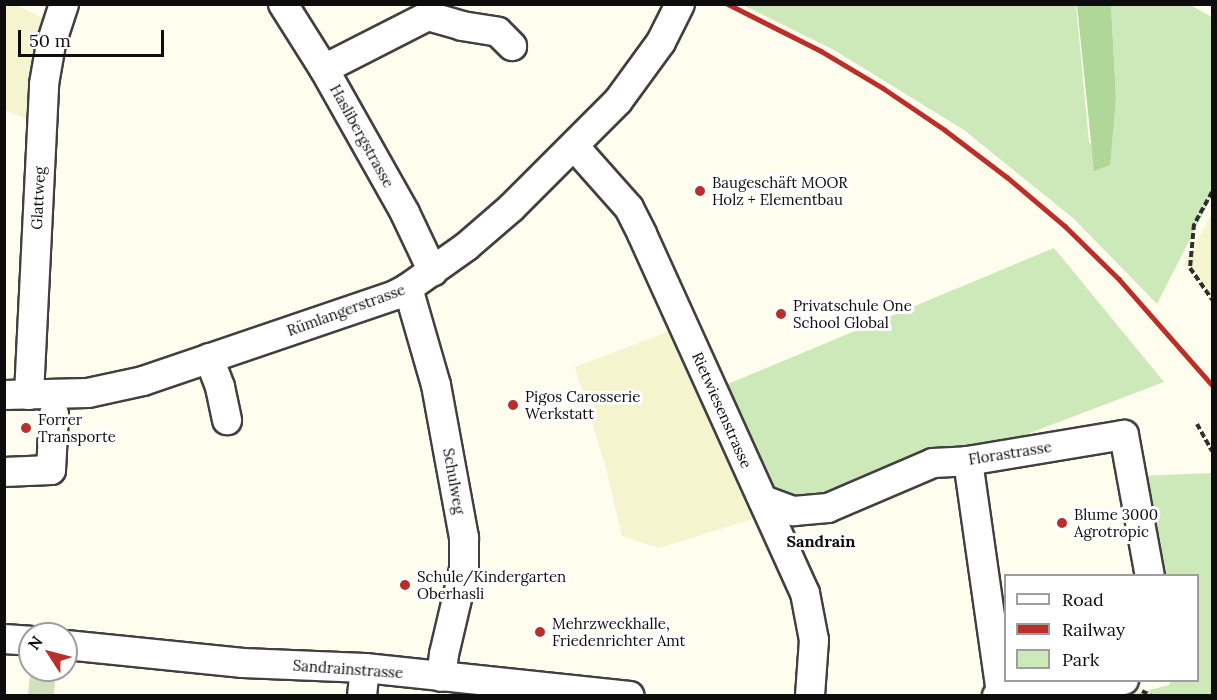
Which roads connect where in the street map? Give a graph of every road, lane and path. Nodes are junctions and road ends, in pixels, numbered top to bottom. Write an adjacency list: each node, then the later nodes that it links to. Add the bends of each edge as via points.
1 (64, 4): 12 (street, Glattweg, via 44,84)
2 (284, 4): 5 (street, Haslibergstrasse)
3 (680, 4): 6 (street, Rümlangerstrasse, via 640,73)
4 (512, 46): 5 (street, via 498,32 428,16)
5 (324, 69): 8 (street, Haslibergstrasse, via 405,213)
6 (574, 146): 8 (street, Rümlangerstrasse, via 476,238); 19 (street, Rietwiesenstrasse, via 629,208)
7 (1212, 192): 10 (path, via 1194,224 1190,268)
8 (433, 272): 9 (street, Rümlangerstrasse)
9 (408, 288): 11 (street, Rümlangerstrasse, via 395,296); 22 (street, Schulweg, via 436,385 464,538 464,569)
10 (1212, 300)
11 (209, 358): 12 (street, Rümlangerstrasse, via 142,381 88,393); 14 (street)
12 (17, 395)
13 (54, 414): 18 (street, via 51,470)
14 (227, 420)
15 (1197, 424): 16 (path)
16 (1212, 450)
17 (968, 460): 19 (street, Florastrasse, via 933,463 828,508 794,511); 20 (street, Florastrasse, via 1124,435); 25 (street)
18 (4, 472)
19 (763, 500): 27 (street, Rietwiesenstrasse, via 805,593 814,640)
20 (1149, 574)
21 (78, 646): 23 (street, Sandrainstrasse, via 243,663)
22 (441, 677): 23 (street, Sandrainstrasse); 26 (street, Sandrainstrasse)
23 (364, 682)
24 (1115, 682): 25 (street)
25 (999, 695)
26 (630, 696)
27 (810, 696)

